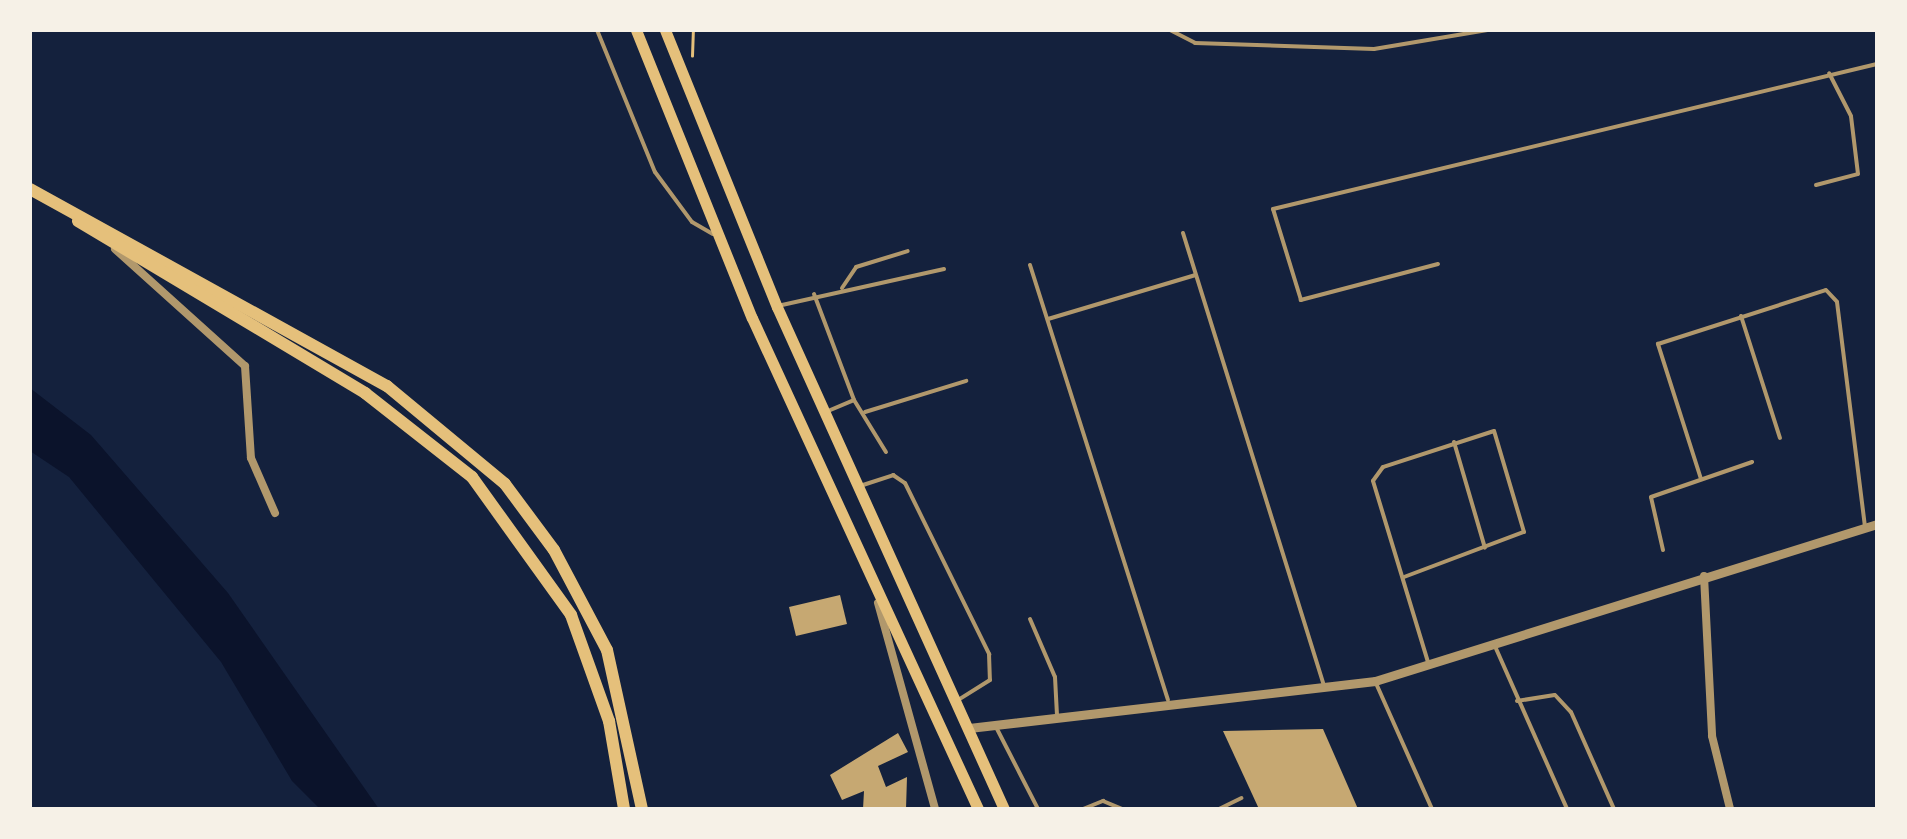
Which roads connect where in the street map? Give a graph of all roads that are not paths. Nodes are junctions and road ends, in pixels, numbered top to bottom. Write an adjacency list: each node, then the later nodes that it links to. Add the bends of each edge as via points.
1 (597, 30): 12 (lane, via 655,172 692,222)
2 (636, 30): 12 (main road)
3 (665, 30): 21 (main road)
4 (1170, 30): 5 (lane, via 1195,43 1374,50)
5 (1487, 30)
6 (1877, 64): 7 (lane)
7 (1829, 73): 8 (lane, via 1851,116 1858,174); 15 (lane, via 1273,209 1301,300)
8 (1816, 186)
9 (30, 189): 10 (highway)
10 (60, 207): 13 (highway); 55 (highway, via 387,386 505,484 554,550 607,650)
11 (1183, 232): 18 (lane)
12 (718, 237): 41 (main road)
13 (115, 249): 34 (street, via 246,366 251,458); 54 (highway, via 366,393 472,476 571,615 609,721)
14 (908, 251): 19 (lane, via 856,267)
15 (1438, 264)
16 (1030, 265): 23 (lane)
17 (944, 269): 19 (lane)
18 (1196, 274): 23 (lane); 46 (lane)
19 (842, 288): 20 (lane)
20 (814, 294): 21 (lane); 25 (lane)
21 (777, 306): 26 (main road)
22 (1741, 316): 28 (lane); 32 (lane, via 1658,344); 36 (lane, via 1834,293)
23 (1048, 319): 47 (lane)
24 (966, 381): 27 (lane)
25 (854, 400): 26 (lane); 27 (lane)
26 (824, 413): 33 (main road)
27 (864, 413): 30 (lane)
28 (1780, 438)
29 (1454, 442): 37 (lane); 37 (lane, via 1489,430 1500,436 1526,522 1515,539); 40 (lane, via 1376,474)
30 (886, 452)
31 (1752, 462): 32 (lane)
32 (1701, 479): 38 (lane, via 1650,497)
33 (856, 487): 49 (main road); 49 (lane, via 893,475 905,483 989,654 990,680)
34 (274, 513)
35 (1877, 524): 36 (street)
36 (1865, 528): 39 (street)
37 (1485, 549): 40 (lane)
38 (1663, 550)
39 (1704, 574): 43 (street); 66 (street, via 1712,736)
40 (1404, 577): 44 (lane)
41 (877, 598): 56 (street); 57 (main road)
42 (1030, 619): 50 (lane, via 1055,677)
43 (1494, 642): 44 (street); 48 (lane)
44 (1429, 664): 45 (street)
45 (1375, 681): 46 (street); 63 (lane)
46 (1324, 686): 47 (street)
47 (1168, 700): 50 (street)
48 (1517, 701): 64 (lane); 65 (lane, via 1555,695 1571,712)
49 (956, 702): 52 (main road)
50 (1056, 716): 51 (street)
51 (995, 725): 52 (street); 59 (lane)
52 (969, 728): 58 (main road)
53 (1242, 798): 62 (lane)
54 (624, 809)
55 (642, 809)
56 (935, 809)
57 (978, 809)
58 (1004, 809)
59 (1038, 809)
60 (1083, 809): 61 (lane, via 1103,801)
61 (1122, 809)
62 (1220, 809)
63 (1432, 809)
64 (1567, 809)
65 (1614, 809)
66 (1730, 809)

